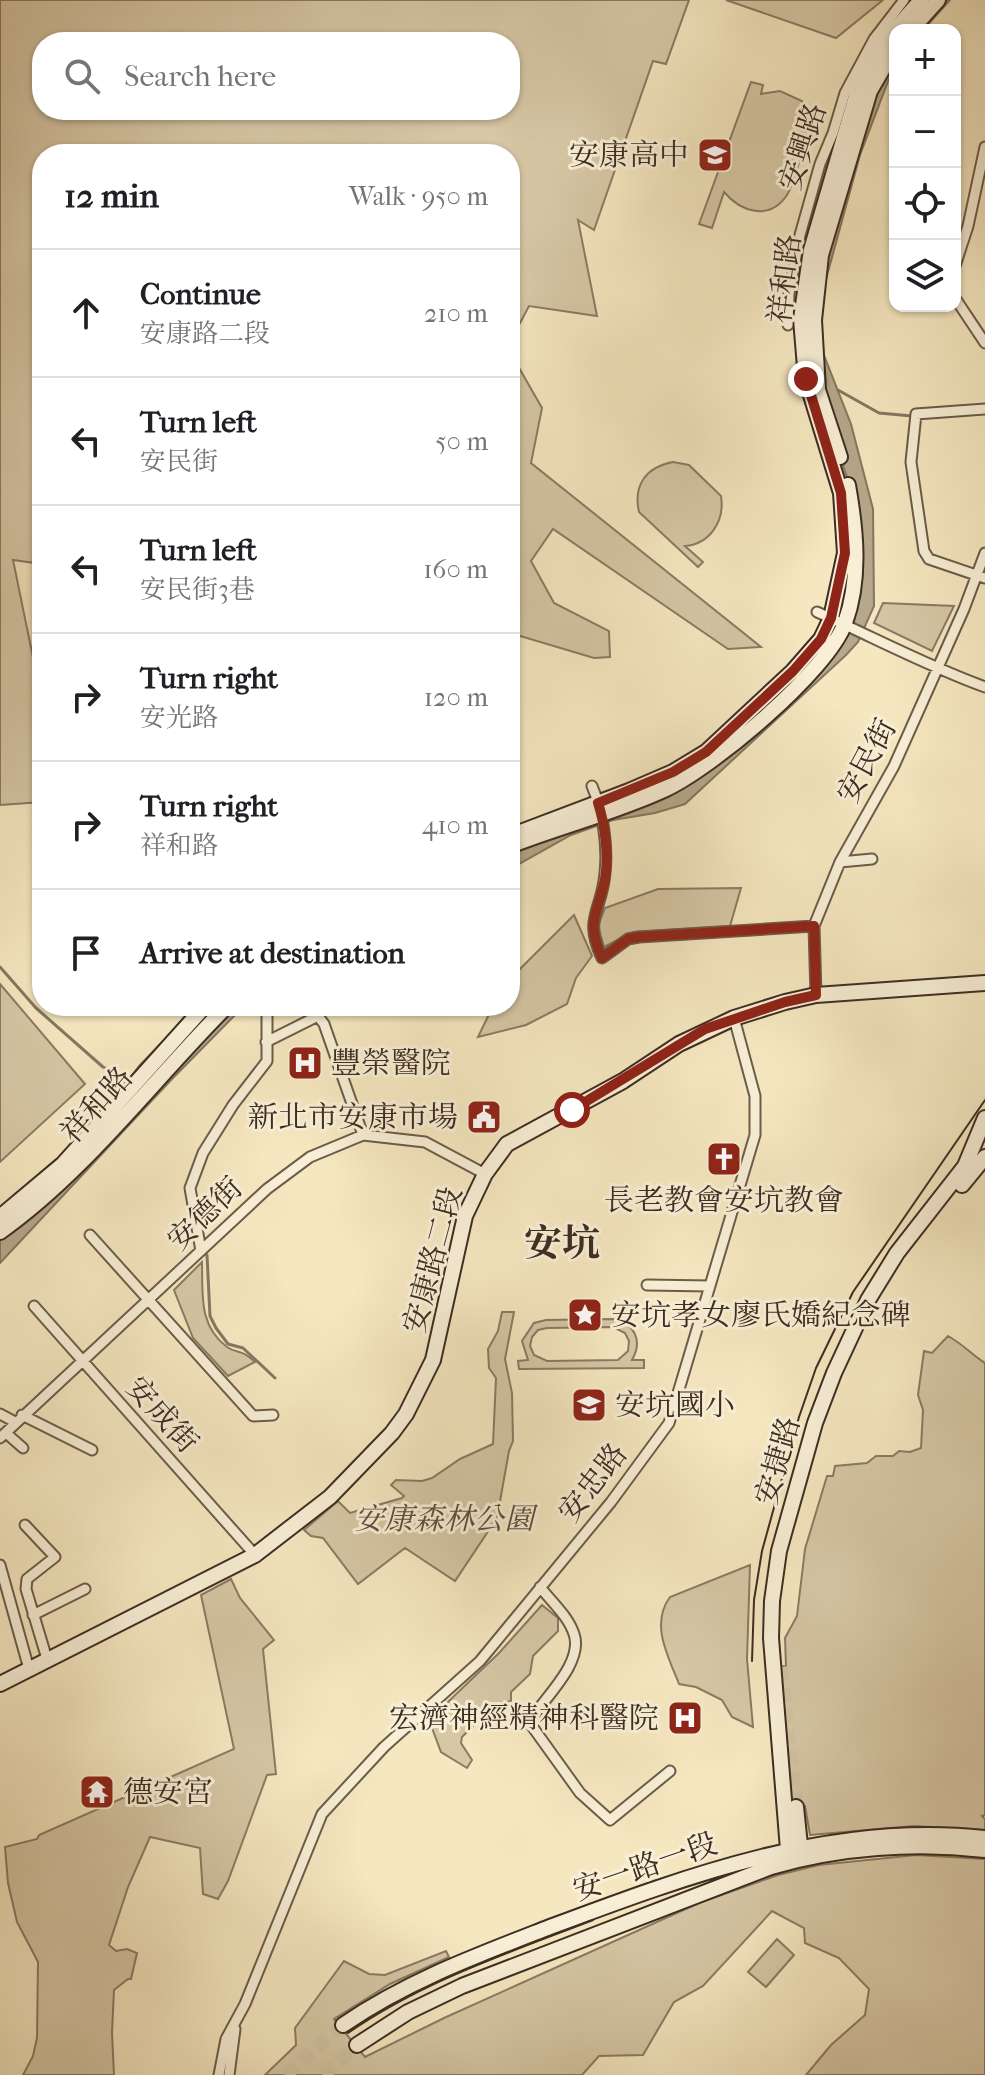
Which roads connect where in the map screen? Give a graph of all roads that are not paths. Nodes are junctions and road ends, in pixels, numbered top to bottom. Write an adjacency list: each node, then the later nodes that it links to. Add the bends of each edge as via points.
1 (904, 0): 9 (street, 安興路, via 874,39 845,93 800,235)
2 (921, 0): 15 (main road, 祥和路, via 884,42 859,86 811,250 801,319 806,379 841,493)
3 (938, 0): 4 (main road)
4 (916, 24)
5 (889, 58): 15 (main road, 祥和路, via 870,91 843,174 821,255 814,320 818,390 848,485 855,526 855,572)
6 (985, 147): 7 (street)
7 (961, 248)
8 (961, 307): 10 (street)
9 (788, 325)
10 (985, 343)
11 (985, 409): 13 (street, via 916,414 911,462 924,551 929,559)
12 (985, 553): 13 (street, 安民街)
13 (981, 577): 16 (street, 安民街)
14 (817, 612): 15 (street)
15 (843, 622): 16 (street); 19 (main road, 祥和路, via 706,752)
16 (938, 670): 17 (street); 23 (street, 安民街, via 894,766)
17 (985, 687)
18 (592, 786): 19 (street)
19 (600, 808): 20 (main road, 祥和路); 21 (main road, 祥和路); 24 (street, via 605,876 592,927 602,958 639,937)
20 (520, 833)
21 (520, 842)
22 (872, 859): 23 (street)
23 (840, 862): 24 (street, 安民街)
24 (814, 926): 26 (street, 安民街)
25 (985, 983): 26 (main road, 安康路二段)
26 (816, 995): 30 (main road, 安康路二段)
27 (197, 1016): 32 (main road, 祥和路)
28 (216, 1016): 32 (main road, 祥和路)
29 (267, 1016): 31 (street)
30 (734, 1018): 36 (main road, 安康路二段, via 507,1144); 44 (street, 安忠路, via 755,1096 755,1135)
31 (266, 1042): 34 (street, via 318,1016); 42 (street, via 267,1061 203,1153 190,1188)
32 (144, 1082): 37 (main road, 祥和路)
33 (985, 1118): 38 (main road, 安捷路)
34 (363, 1135): 36 (street, 安德街, via 425,1142); 42 (street, 安德街, via 284,1174)
35 (985, 1157): 38 (main road, 安捷路)
36 (485, 1174): 55 (main road, 安康路二段, via 464,1221 433,1360 406,1414 330,1497)
37 (54, 1181): 39 (main road, 祥和路); 40 (main road, 祥和路, via 25,1215)
38 (953, 1189): 60 (main road, 安捷路, via 897,1253 868,1300 824,1398 779,1551 772,1601)
39 (0, 1217)
40 (0, 1232)
41 (90, 1235): 45 (street)
42 (201, 1251): 45 (street, 安德街)
43 (647, 1285): 44 (street)
44 (710, 1286): 57 (street, 安忠路, via 669,1423)
45 (150, 1300): 47 (street, 安德街); 49 (street, via 253,1416)
46 (34, 1306): 47 (street, 安成街)
47 (82, 1360): 50 (street, 安德街); 55 (street, 安成街)
48 (0, 1414): 50 (street)
49 (273, 1415)
50 (19, 1418): 51 (street, 安德街); 53 (street)
51 (3, 1436): 52 (street)
52 (23, 1448)
53 (92, 1450)
54 (25, 1525): 59 (street, via 55,1557 27,1579)
55 (255, 1555): 61 (main road, 安康路二段)
56 (0, 1565): 63 (street)
57 (540, 1587): 65 (street, via 568,1621 577,1650 529,1722 580,1793 610,1820); 70 (street, 安忠路, via 480,1661 384,1747 322,1814)
58 (85, 1589): 59 (street)
59 (33, 1615): 61 (street)
60 (775, 1638): 62 (main road, 安捷路); 69 (main road, 安捷路)
61 (47, 1659): 63 (main road, 安康路二段)
62 (781, 1667)
63 (29, 1669): 64 (main road, 安康路二段)
64 (0, 1684)
65 (670, 1771)
66 (796, 1807): 69 (main road)
67 (985, 1838): 69 (main road, 安一路一段, via 899,1836)
68 (985, 1850): 69 (main road, 安一路一段, via 915,1847)
69 (795, 1855): 71 (main road, 安一路一段, via 704,1872 639,1894 453,1964 394,1992); 72 (main road, 安一路一段, via 462,1986)
70 (235, 2025): 73 (street, 安忠路, via 222,2048); 74 (street, 安忠路)
71 (343, 2025)
72 (357, 2045)
73 (219, 2075)
74 (229, 2075)

